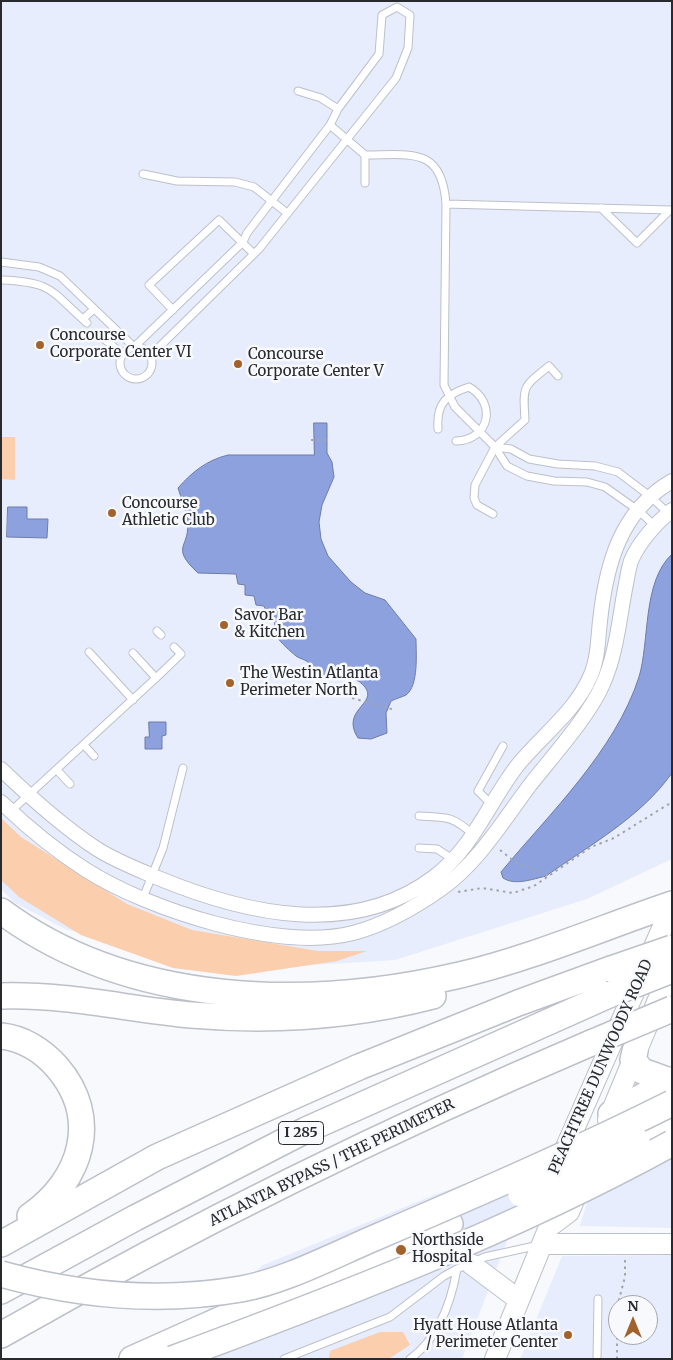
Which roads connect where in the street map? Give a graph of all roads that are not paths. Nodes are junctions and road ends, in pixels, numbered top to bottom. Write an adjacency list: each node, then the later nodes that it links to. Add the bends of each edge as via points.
1 (397, 4): 3 (lane, via 382,15 379,54); 5 (lane, via 410,14 408,48 396,78)
2 (298, 92): 3 (lane, via 321,98)
3 (338, 109): 4 (lane)
4 (330, 125): 5 (lane); 9 (lane)
5 (347, 140): 6 (lane); 12 (lane)
6 (365, 155): 8 (lane); 10 (lane, via 419,155 438,170)
7 (143, 174): 9 (lane, via 177,181 235,182 254,187)
8 (365, 183)
9 (272, 201): 12 (lane); 13 (lane)
10 (446, 204): 11 (lane); 24 (lane, via 444,385)
11 (601, 208): 11 (lane, via 620,208 670,210 637,243)
12 (287, 214): 14 (lane)
13 (243, 242): 14 (lane); 18 (lane); 18 (lane, via 219,220 149,285)
14 (254, 254): 22 (lane)
15 (1, 262): 17 (lane, via 39,267 60,276)
16 (1, 280): 17 (lane, via 44,286 85,321)
17 (94, 309): 20 (lane)
18 (172, 310): 20 (lane)
19 (102, 337): 21 (lane)
20 (134, 347): 21 (lane); 22 (lane, via 143,349)
21 (122, 354): 22 (lane, via 122,373 137,380 150,371)
22 (150, 356)
23 (558, 376): 28 (lane, via 549,366 525,386 525,420)
24 (449, 397): 25 (lane, via 439,411); 26 (lane); 26 (lane, via 469,387 480,395 486,408 486,419)
25 (438, 429)
26 (480, 434): 27 (lane, via 469,441); 28 (lane)
27 (456, 441)
28 (496, 447): 30 (lane, via 511,449 529,459 595,466 618,472); 31 (lane, via 507,466 527,476 605,487); 33 (lane, via 475,485 474,498 477,505)
29 (672, 481): 30 (street)
30 (651, 497): 31 (street); 32 (lane)
31 (639, 511): 34 (lane); 48 (street, via 625,526 612,555 602,601 596,664 590,680 518,764)
32 (670, 512): 34 (street)
33 (494, 514)
34 (655, 526): 55 (street, via 631,562 609,669 593,702 474,859 442,888 375,926 324,938 267,935 237,929 190,916)
35 (174, 647): 38 (lane, via 181,654)
36 (89, 652): 39 (lane)
37 (133, 654): 38 (lane)
38 (156, 678): 39 (lane)
39 (133, 700): 40 (lane)
40 (84, 745): 42 (lane); 45 (lane)
41 (503, 746): 48 (lane, via 478,790)
42 (94, 756)
43 (183, 768): 54 (lane)
44 (1, 769): 47 (street)
45 (57, 770): 46 (lane); 47 (lane)
46 (70, 784)
47 (29, 796): 49 (lane); 54 (street, via 99,850)
48 (492, 805): 51 (street)
49 (6, 807): 55 (street, via 86,870)
50 (419, 816): 51 (lane, via 456,820)
51 (474, 835): 53 (street)
52 (418, 848): 53 (lane, via 437,849)
53 (454, 860): 54 (street, via 433,878 371,908 323,915 299,915 242,906)
54 (153, 876): 55 (lane)
55 (144, 898)
56 (672, 905): 59 (highway); 70 (main road, PEACHTREE DUNWOODY ROAD, via 540,1207)
57 (1, 912): 59 (highway, via 76,956 155,982 211,992 328,993 393,988 461,975)
58 (672, 948): 71 (highway, bridge, via 518,1003 359,1067 166,1154)
59 (538, 952): 61 (highway, via 474,983 370,1011 277,1018 197,1015 78,999)
60 (672, 968): 64 (main road, PEACHTREE DUNWOODY ROAD); 75 (highway, I 285, bridge, via 306,1130)
61 (1, 996)
62 (672, 1009): 78 (highway, ATLANTA BYPASS / THE PERIMETER / I 285, bridge, via 438,1110 321,1166)
63 (1, 1036): 69 (highway, via 28,1044 48,1058 75,1091 82,1122 81,1143 74,1167 63,1186 46,1205)
64 (635, 1051): 65 (highway, via 633,1060 642,1070); 66 (main road, PEACHTREE DUNWOODY ROAD)
65 (671, 1088): 66 (highway); 74 (highway, bridge, via 508,1182 288,1274 244,1288 195,1296 120,1296 45,1286)
66 (611, 1114): 70 (main road, PEACHTREE DUNWOODY ROAD, via 569,1212)
67 (672, 1122): 79 (highway, bridge, via 516,1197 291,1288)
68 (672, 1144): 80 (highway, bridge, via 438,1256)
69 (1, 1234)
70 (546, 1235): 72 (main road); 73 (lane); 77 (main road, PEACHTREE DUNWOODY ROAD)
71 (1, 1244)
72 (672, 1244)
73 (464, 1266): 77 (main road); 81 (lane, via 444,1276 390,1317); 82 (lane, via 439,1327 422,1350)
74 (1, 1274)
75 (1, 1290)
76 (598, 1299): 84 (lane)
77 (519, 1300): 83 (main road, PEACHTREE DUNWOODY ROAD)
78 (1, 1335)
79 (132, 1359)
80 (172, 1359)
81 (284, 1359)
82 (410, 1359)
83 (495, 1359)
84 (597, 1359)

